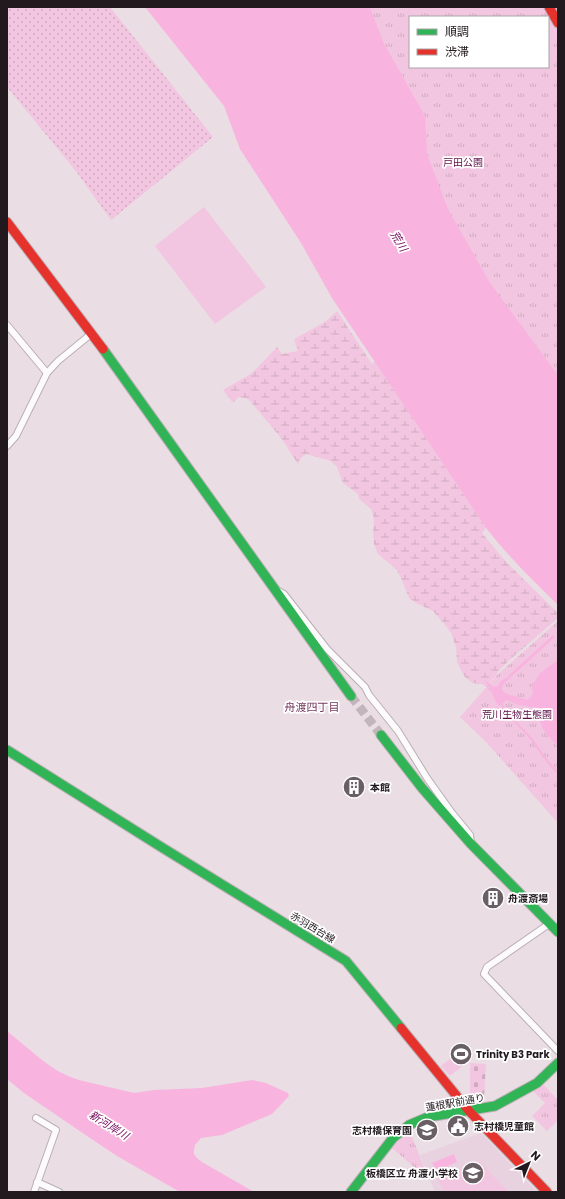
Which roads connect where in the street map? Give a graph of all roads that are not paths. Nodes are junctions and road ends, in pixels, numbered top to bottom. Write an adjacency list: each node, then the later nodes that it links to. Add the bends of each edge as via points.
1 (549, 7): 2 (street)
2 (558, 22)
3 (7, 222): 5 (street)
4 (7, 325): 6 (street)
5 (91, 334): 6 (street); 8 (street)
6 (47, 373): 7 (street, via 20,430)
7 (7, 445)
8 (274, 588): 9 (street); 12 (street, via 284,594 327,649 365,687 398,731 427,778 470,835)
9 (351, 696)
10 (381, 735): 12 (street, via 422,788)
11 (7, 750): 17 (street, 赤羽西台線, via 341,957)
12 (471, 844): 13 (street)
13 (550, 924): 14 (street); 15 (street, via 487,967 484,974)
14 (558, 932)
15 (558, 1051)
16 (558, 1063): 17 (street, 蓮根駅前通り, via 537,1083 503,1102)
17 (469, 1111): 22 (street, 蓮根駅前通り, via 428,1117 409,1125 393,1138); 23 (street, 赤羽西台線)
18 (36, 1118): 19 (street, via 56,1130)
19 (37, 1182): 20 (street); 21 (street)
20 (34, 1192)
21 (59, 1192)
22 (351, 1192)
23 (547, 1192)

